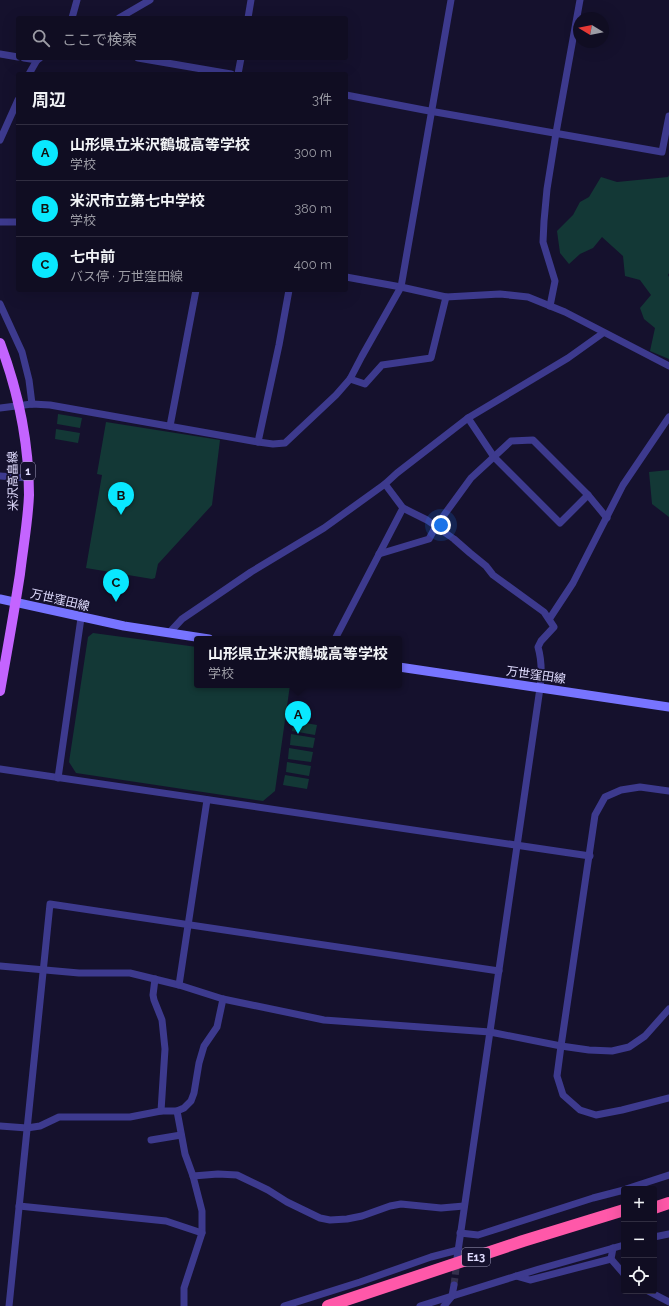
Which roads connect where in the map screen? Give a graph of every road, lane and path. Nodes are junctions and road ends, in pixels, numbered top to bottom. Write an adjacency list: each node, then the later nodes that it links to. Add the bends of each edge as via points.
1 (77, 0): 6 (street)
2 (150, 0): 7 (street)
3 (251, 0): 8 (street)
4 (451, 0): 19 (street)
5 (580, 0): 21 (street)
6 (73, 16)
7 (122, 16)
8 (248, 16)
9 (0, 54): 10 (street)
10 (16, 57)
11 (37, 60): 14 (street)
12 (150, 60): 15 (street)
13 (241, 60): 16 (street)
14 (30, 72)
15 (219, 72)
16 (238, 72)
17 (348, 95): 19 (street)
18 (16, 104): 22 (street)
19 (432, 111): 21 (street); 26 (street)
20 (669, 116): 21 (street, via 662,152)
21 (556, 133): 31 (street, via 543,242 555,281)
22 (0, 140)
23 (0, 222): 24 (street)
24 (16, 222)
25 (348, 277): 26 (street)
26 (402, 287): 29 (street); 35 (street)
27 (196, 292): 41 (street)
28 (289, 292): 42 (street)
29 (446, 297): 31 (street, via 500,294 528,297); 35 (street, via 431,358 382,365 365,384)
30 (0, 304): 36 (street, via 22,352)
31 (550, 306): 32 (street)
32 (603, 333): 34 (street); 40 (street, via 568,358)
33 (0, 343): 37 (main road, 米沢高畠線 / 1)
34 (669, 366)
35 (350, 379): 42 (street, via 285,443)
36 (32, 404): 37 (street); 41 (street)
37 (19, 406): 38 (street); 45 (main road, 米沢高畠線 / 1, via 26,444)
38 (0, 408)
39 (669, 417): 49 (street, via 623,485)
40 (468, 418): 43 (street); 46 (street)
41 (170, 426): 42 (street)
42 (258, 442)
43 (494, 457): 47 (street, via 511,441 533,440); 47 (street, via 560,522); 50 (street, via 471,478)
44 (0, 476): 45 (street)
45 (28, 478): 53 (main road, 米沢高畠線 / 1, via 26,524)
46 (385, 484): 48 (street); 56 (street, via 324,528 193,611)
47 (588, 495): 49 (street)
48 (403, 508): 50 (street); 51 (street)
49 (607, 518): 55 (street, via 573,582)
50 (436, 526): 51 (street, via 429,539); 55 (street, via 486,566 493,575 531,601)
51 (379, 554): 57 (street)
52 (0, 599): 53 (main road, 万世窪田線)
53 (16, 602): 54 (main road, 万世窪田線); 61 (main road, 米沢高畠線 / 1)
54 (82, 618): 56 (main road, 万世窪田線); 64 (street)
55 (550, 618): 60 (street, via 554,627 538,647 542,670)
56 (169, 633): 58 (main road, 万世窪田線)
57 (337, 636)
58 (194, 637)
59 (402, 667): 60 (main road, 万世窪田線)
60 (540, 688): 62 (main road, 万世窪田線); 67 (street)
61 (0, 691)
62 (669, 707)
63 (0, 769): 64 (street)
64 (58, 778): 66 (street)
65 (669, 791): 68 (street, via 640,787 621,790 605,797 596,815)
66 (207, 800): 67 (street); 69 (street)
67 (517, 846): 68 (street); 72 (street)
68 (590, 856): 78 (street)
69 (189, 925): 71 (street, via 50,904); 72 (street); 74 (street)
70 (0, 966): 71 (street)
71 (43, 970): 73 (street, via 79,973 130,972); 83 (street)
72 (499, 971): 77 (street)
73 (156, 979): 74 (street); 80 (street, via 153,995 162,1020 165,1048)
74 (179, 985): 75 (street)
75 (222, 999): 77 (street, via 324,1020); 81 (street, via 217,1027 204,1046 191,1101)
76 (669, 1009): 78 (street, via 646,1036 629,1047 612,1051)
77 (490, 1032): 78 (street); 94 (street)
78 (560, 1046): 79 (street, via 557,1076 563,1095 580,1110 596,1114)
79 (669, 1098)
80 (161, 1111): 81 (street); 83 (street, via 130,1117 59,1117 40,1126)
81 (177, 1111): 84 (street)
82 (0, 1126): 83 (street)
83 (27, 1128): 93 (street)
84 (182, 1135): 85 (street); 87 (street, via 185,1154)
85 (151, 1140)
86 (669, 1175): 88 (street)
87 (193, 1176): 94 (street, via 237,1175 324,1219 347,1219 401,1204 441,1208); 98 (street, via 202,1211)
88 (634, 1186)
89 (621, 1190): 99 (street, via 478,1235)
90 (669, 1197): 91 (highway)
91 (657, 1200)
92 (669, 1203): 95 (highway)
93 (19, 1206): 98 (street, via 166,1221); 113 (street)
94 (464, 1206): 99 (street)
95 (657, 1207)
96 (621, 1211): 116 (highway, E13)
97 (621, 1218): 117 (highway, E13, via 520,1248)
98 (202, 1233): 114 (street, via 184,1288)
99 (460, 1233): 104 (street)
100 (669, 1234): 101 (street)
101 (657, 1237)
102 (621, 1246): 103 (street)
103 (613, 1248): 106 (street); 108 (street)
104 (458, 1250): 105 (street); 115 (street)
105 (457, 1258)
106 (611, 1259): 107 (street); 108 (street, via 530,1280)
107 (621, 1271)
108 (516, 1276): 111 (street)
109 (454, 1285): 111 (street)
110 (654, 1294): 112 (street)
111 (452, 1296): 118 (street); 119 (street)
112 (669, 1302)
113 (9, 1306)
114 (184, 1306)
115 (284, 1306)
116 (328, 1306)
117 (348, 1306)
118 (420, 1306)
119 (444, 1306)

